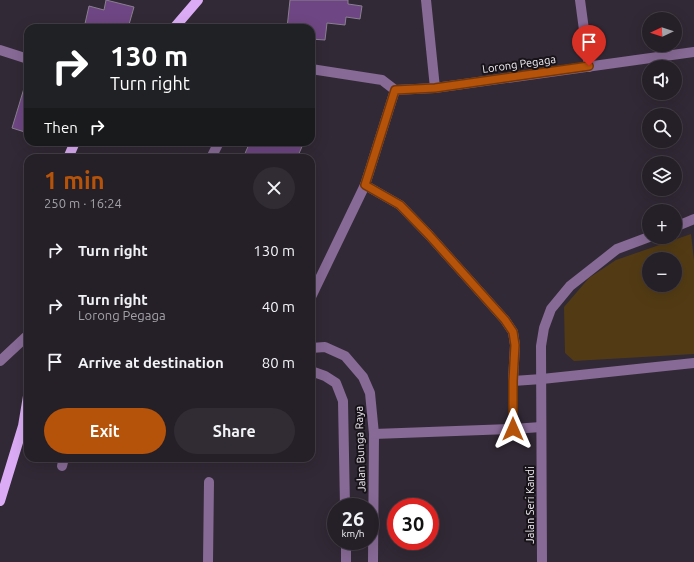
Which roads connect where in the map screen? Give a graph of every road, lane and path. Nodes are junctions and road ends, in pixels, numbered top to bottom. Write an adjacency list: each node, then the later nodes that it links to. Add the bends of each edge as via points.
1 (198, 0): 4 (main road)
2 (426, 0): 10 (street)
3 (580, 0): 8 (street)
4 (177, 24)
5 (0, 50): 7 (street)
6 (694, 52): 8 (street, Lorong Pegaga)
7 (24, 58)
8 (589, 66): 10 (street, Lorong Pegaga)
9 (315, 70): 11 (street, via 382,80)
10 (435, 88): 11 (street, Lorong Pegaga)
11 (395, 90): 12 (street)
12 (365, 185): 16 (street); 23 (street, via 400,205 505,320 513,332 515,345)
13 (694, 220): 14 (street)
14 (682, 224)
15 (642, 240): 22 (street, Jalan Seri Kandi, via 617,249 570,286 551,309 541,346)
16 (315, 289)
17 (24, 339): 19 (street)
18 (315, 348): 27 (street, Jalan Bunga Raya, via 336,350 359,371 370,393)
19 (0, 361)
20 (694, 364): 22 (street)
21 (315, 372): 29 (street, Jalan Bunga Raya, via 336,384 343,401)
22 (542, 379): 23 (street); 25 (street, Jalan Seri Kandi)
23 (513, 381): 26 (street)
24 (24, 420): 30 (main road)
25 (541, 427): 26 (street); 35 (street, Jalan Seri Kandi)
26 (513, 429): 27 (street)
27 (374, 434): 34 (street, Jalan Bunga Raya)
28 (209, 482): 32 (street)
29 (345, 498)
30 (0, 501)
31 (346, 550): 33 (street)
32 (208, 562)
33 (346, 562)
34 (373, 562)
35 (542, 562)

